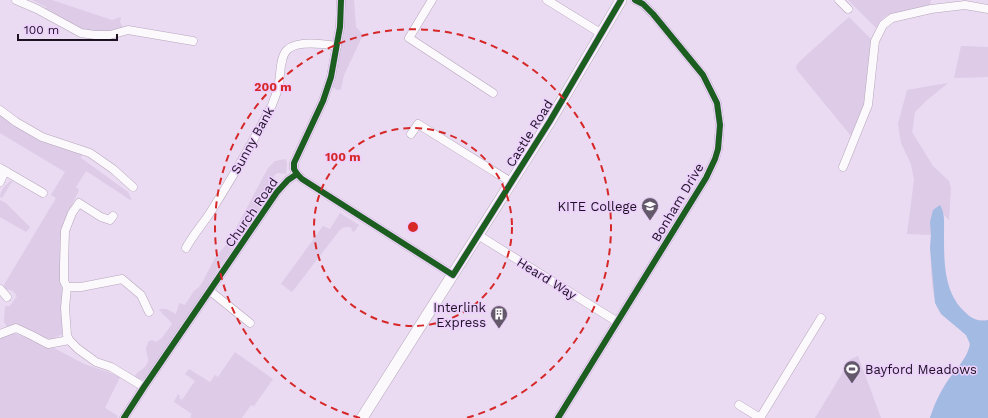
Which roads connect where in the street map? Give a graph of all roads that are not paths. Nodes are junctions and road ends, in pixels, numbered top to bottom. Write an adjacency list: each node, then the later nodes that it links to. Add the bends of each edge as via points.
1 (16, 0): 11 (street, via 82,33 110,35 128,30)
2 (340, 0): 12 (street, Church Road)
3 (432, 0): 13 (street, via 409,38)
4 (548, 0): 10 (street)
5 (621, 0): 10 (main road, Castle Road)
6 (635, 0): 33 (street, Bonham Drive, via 653,14 703,75 717,103 720,125 716,159 706,178)
7 (839, 0): 8 (street)
8 (848, 9)
9 (988, 9): 16 (street, via 965,5 931,9 892,18 882,25 875,41 868,105)
10 (602, 34): 20 (main road, Castle Road)
11 (193, 41)
12 (337, 46): 18 (street, Church Road, via 323,101 296,158 294,169); 25 (street, Sunny Bank, via 294,45 286,50 279,86 256,136 209,215)
13 (493, 93)
14 (0, 110): 21 (street, via 42,137 90,153 114,169)
15 (411, 134): 20 (street, via 418,124)
16 (843, 166)
17 (3, 169): 19 (street); 22 (street)
18 (297, 174): 26 (street); 29 (street, Church Road, via 277,192)
19 (0, 182)
20 (511, 182): 24 (main road, Castle Road)
21 (133, 187)
22 (43, 193)
23 (113, 216): 27 (street, via 110,220 101,217 79,203 72,213 65,231 64,280)
24 (478, 235): 26 (main road, Castle Road); 33 (street, Heard Way)
25 (186, 248)
26 (453, 275): 40 (main road, Castle Road)
27 (67, 287): 31 (street, via 81,287 122,279 141,295); 36 (street, via 65,308)
28 (0, 289): 30 (street)
29 (210, 290): 34 (street); 37 (street, Church Road)
30 (7, 297)
31 (149, 312)
32 (821, 318): 42 (street)
33 (616, 321): 41 (street, Bonham Drive)
34 (250, 323)
35 (0, 334): 36 (street, via 16,328 48,344)
36 (69, 340): 37 (street, via 86,356)
37 (144, 386): 39 (street, Church Road)
38 (739, 404): 42 (street)
39 (124, 418)
40 (362, 418)
41 (558, 418)
42 (760, 418)

